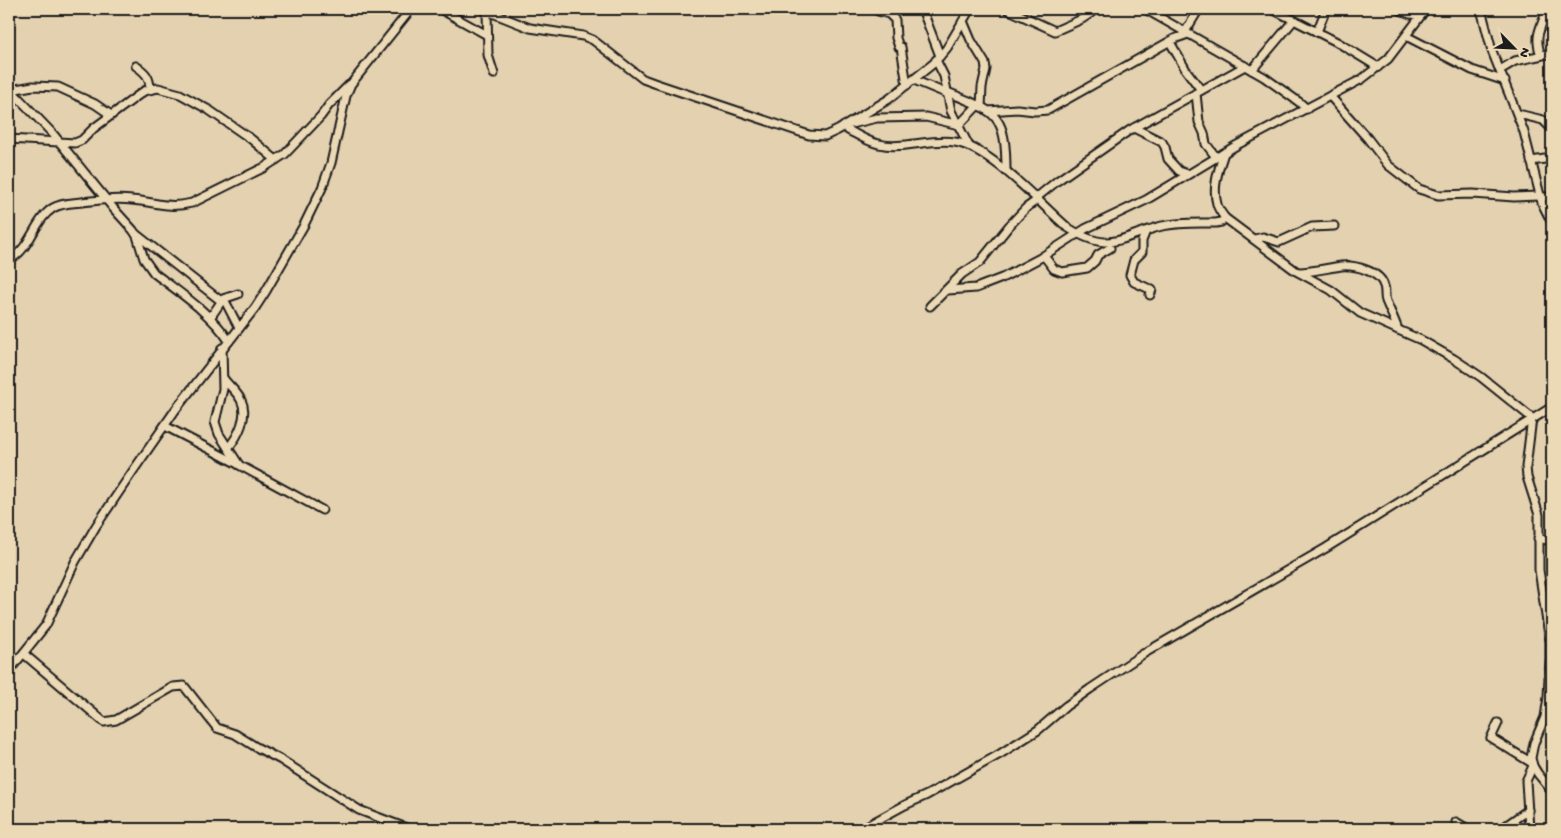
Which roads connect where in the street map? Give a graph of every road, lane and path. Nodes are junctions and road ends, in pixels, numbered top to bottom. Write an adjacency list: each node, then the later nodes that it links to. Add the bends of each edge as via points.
1 (411, 9): 37 (street)
2 (440, 9): 23 (street)
3 (922, 9): 28 (street)
4 (970, 9): 19 (street)
5 (1007, 9): 6 (street, via 1055,31)
6 (1098, 9)
7 (1144, 9): 22 (street)
8 (1199, 9): 22 (street)
9 (1272, 9): 18 (street)
10 (1326, 9): 21 (street)
11 (1398, 9): 17 (street)
12 (1481, 9): 33 (street)
13 (1547, 9): 27 (street, via 1537,38)
14 (485, 10): 23 (street); 50 (street, via 530,28 583,36 654,84 804,133 825,136)
15 (878, 10): 38 (street, via 895,20 896,38 902,47)
16 (1425, 10): 17 (street); 20 (street)
17 (1406, 12): 20 (street)
18 (1294, 20): 21 (street); 32 (street)
19 (963, 21): 28 (street); 44 (street, via 970,40 985,63)
20 (1413, 26): 24 (street)
21 (1317, 32): 31 (street)
22 (1187, 33): 25 (street); 30 (street)
23 (487, 34): 34 (street, via 488,55)
24 (1406, 36): 31 (street); 36 (street, via 1472,70)
25 (1170, 42): 41 (street); 46 (street, via 1048,110)
26 (1552, 53): 27 (street)
27 (1540, 55): 33 (street, via 1515,61)
28 (938, 58): 35 (street); 42 (street)
29 (136, 66): 40 (street, via 149,78)
30 (1245, 66): 32 (street); 41 (street)
31 (1378, 67): 43 (street)
32 (1252, 70): 45 (street)
33 (1500, 70): 36 (street)
34 (494, 74)
35 (914, 80): 38 (street); 42 (street)
36 (1505, 81): 47 (street)
37 (351, 84): 59 (street); 84 (street, via 331,163 316,203 262,298)
38 (908, 85): 50 (street)
39 (9, 89): 48 (street, via 33,86 58,88 102,107); 54 (street)
40 (150, 89): 48 (street); 59 (street, via 172,91 209,110)
41 (1199, 92): 51 (street); 57 (street, via 1199,122 1206,144)
42 (947, 93): 44 (street); 49 (street)
43 (1330, 96): 45 (street); 64 (street, via 1388,165 1419,189 1438,195)
44 (980, 106): 46 (street); 49 (street)
45 (1307, 109): 56 (street)
46 (988, 111): 61 (street, via 1003,130)
47 (1518, 114): 52 (street, via 1543,120); 60 (street)
48 (111, 116): 54 (street, via 82,140)
49 (958, 125): 50 (street, via 926,116 877,118); 55 (street)
50 (844, 126): 55 (street, via 878,144 941,141)
51 (1134, 128): 62 (street, via 1162,142 1168,159 1179,171); 65 (street, via 1063,176)
52 (1552, 129)
53 (9, 139): 54 (street)
54 (60, 141): 66 (street)
55 (969, 146): 61 (street)
56 (1224, 152): 57 (street); 67 (street, via 1217,176 1216,198 1217,206)
57 (1216, 157): 62 (street)
58 (1552, 158): 60 (street)
59 (276, 160): 66 (street, via 180,206)
60 (1531, 161): 64 (street)
61 (1006, 171): 65 (street)
62 (1188, 174): 72 (street, via 1146,200)
63 (1552, 196): 64 (street)
64 (1541, 197): 68 (street)
65 (1036, 199): 72 (street); 78 (street, via 980,262 962,274)
66 (106, 200): 71 (street); 76 (street, via 52,208 25,246)
67 (1226, 218): 70 (street, via 1216,223 1184,223); 73 (street)
68 (1552, 223)
69 (1334, 226): 73 (street, via 1312,227 1280,242 1263,237)
70 (1146, 231): 72 (street, via 1110,243); 80 (street, via 1142,252 1134,260 1130,275 1134,282 1152,290)
71 (136, 234): 81 (street); 83 (street, via 144,259 154,273)
72 (1078, 234): 75 (street)
73 (1255, 239): 77 (street)
74 (1110, 248): 75 (street, via 1098,255 1087,268 1062,272 1054,269)
75 (1044, 256): 78 (street, via 988,284 968,290)
76 (9, 260)
77 (1298, 272): 85 (street, via 1331,290 1360,313); 85 (street, via 1345,266 1378,276 1384,285 1386,301)
78 (948, 290): 82 (street)
79 (238, 294): 81 (street)
80 (1150, 295)
81 (222, 300): 83 (street); 84 (street)
82 (930, 306)
83 (210, 318): 86 (street)
84 (239, 328): 86 (street)
85 (1398, 330): 92 (street, via 1438,348)
86 (229, 341): 87 (street)
87 (222, 348): 88 (street); 89 (street)
88 (212, 362): 89 (street); 93 (street)
89 (224, 367): 90 (street)
90 (224, 378): 94 (street, via 215,422); 94 (street, via 243,405 238,435)
91 (1552, 407): 92 (street)
92 (1532, 418): 97 (street, via 1526,467 1539,515); 107 (street, via 1333,544 1143,654 1000,754)
93 (165, 426): 95 (street); 99 (street, via 96,526 66,578 48,623)
94 (228, 448): 95 (street)
95 (239, 464): 96 (street)
96 (322, 510)
97 (1538, 538): 98 (street); 102 (street, via 1550,657 1545,717 1534,743)
98 (1552, 540)
99 (24, 654): 100 (street); 106 (street, via 104,722 116,720 173,687 184,686 217,728 235,734 281,760 359,810)
100 (9, 671)
101 (1498, 722): 102 (street, via 1491,738)
102 (1532, 764): 103 (street); 104 (street, via 1526,781)
103 (1552, 791)
104 (1528, 810): 109 (street); 110 (street)
105 (1456, 822): 108 (street)
106 (409, 829)
107 (861, 829)
108 (1468, 829)
109 (1501, 829)
110 (1530, 829)

